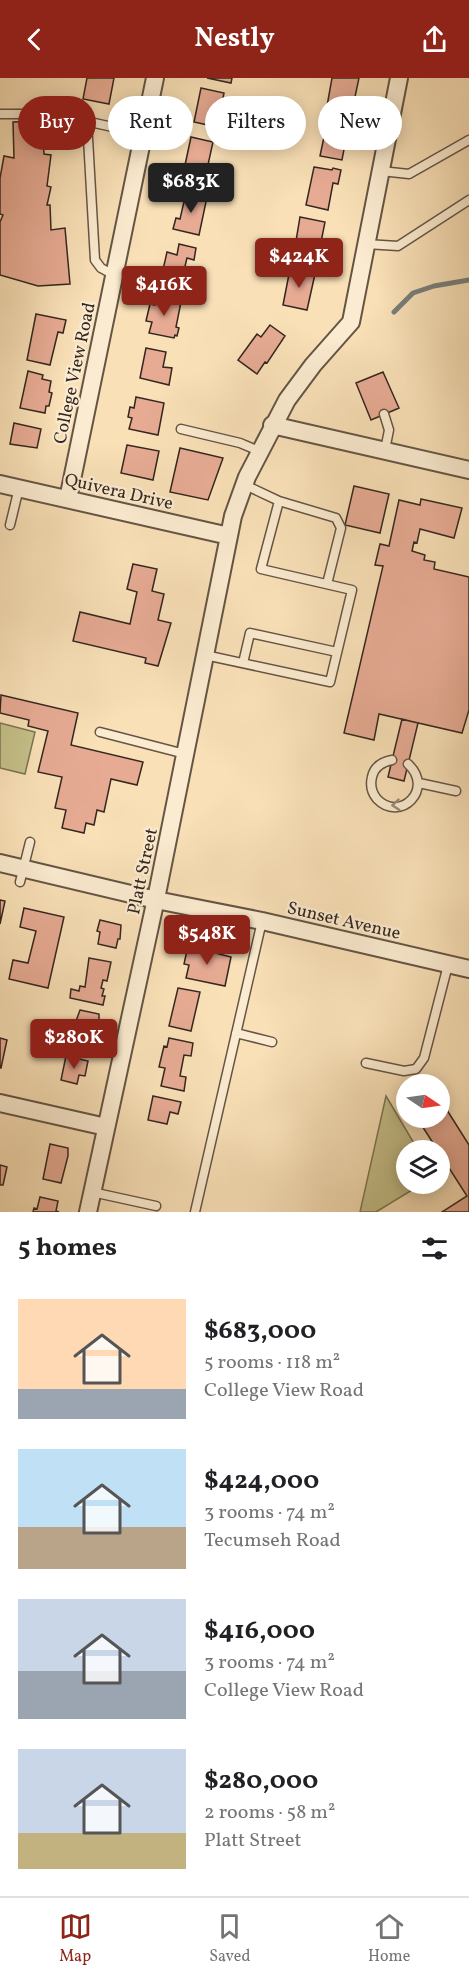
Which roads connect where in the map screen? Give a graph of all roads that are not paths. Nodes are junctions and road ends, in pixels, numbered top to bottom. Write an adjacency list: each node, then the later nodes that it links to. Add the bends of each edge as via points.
1 (155, 78): 3 (street, College View Road)
2 (399, 78): 9 (street, Platt Street)
3 (151, 96)
4 (0, 114): 5 (lane)
5 (18, 114)
6 (469, 140): 9 (lane, via 409,174)
7 (89, 150): 12 (lane, via 95,260)
8 (141, 150): 12 (street, College View Road)
9 (381, 171): 11 (street, Platt Street)
10 (469, 200): 11 (lane, via 398,246)
11 (366, 244): 14 (street, Platt Street, via 351,322 313,364)
12 (114, 275): 22 (street, College View Road)
13 (384, 414): 16 (lane, via 389,429)
14 (272, 425): 16 (street); 17 (street, Platt Street)
15 (181, 429): 17 (lane)
16 (385, 450): 18 (street)
17 (260, 451): 20 (street, Platt Street)
18 (469, 470)
19 (0, 484): 21 (street, Quivera Drive)
20 (244, 485): 23 (lane); 25 (street, Platt Street)
21 (19, 488): 22 (street, Quivera Drive); 24 (lane)
22 (68, 499): 25 (street, Quivera Drive)
23 (279, 501): 26 (lane, via 336,518 341,528); 26 (lane, via 261,569)
24 (10, 525)
25 (229, 536): 28 (street, Platt Street)
26 (327, 584): 27 (lane, via 352,590)
27 (337, 652): 29 (lane, via 330,682); 29 (lane, via 250,633)
28 (205, 655): 29 (lane); 31 (street, Platt Street)
29 (243, 663)
30 (100, 732): 31 (lane)
31 (185, 754): 39 (street, Platt Street)
32 (392, 760): 34 (lane, one-way to 32, via 408,803 393,807 379,801 371,788 373,773)
33 (408, 764): 34 (lane)
34 (418, 783): 35 (lane)
35 (456, 791)
36 (30, 842): 38 (lane)
37 (0, 863): 38 (street, Sunset Avenue)
38 (22, 875): 39 (street, Sunset Avenue)
39 (156, 900): 40 (street, Sunset Avenue); 47 (street, Platt Street)
40 (262, 921): 41 (street, Sunset Avenue); 43 (lane)
41 (448, 965): 42 (street, Sunset Avenue); 45 (lane, via 424,1058 416,1068 404,1071)
42 (469, 968)
43 (236, 1033): 44 (lane); 51 (lane)
44 (272, 1042)
45 (366, 1063)
46 (0, 1103): 47 (street)
47 (106, 1127): 48 (street, Platt Street)
48 (92, 1192): 49 (lane); 50 (street, Platt Street)
49 (156, 1206)
50 (88, 1212)
51 (195, 1212)

